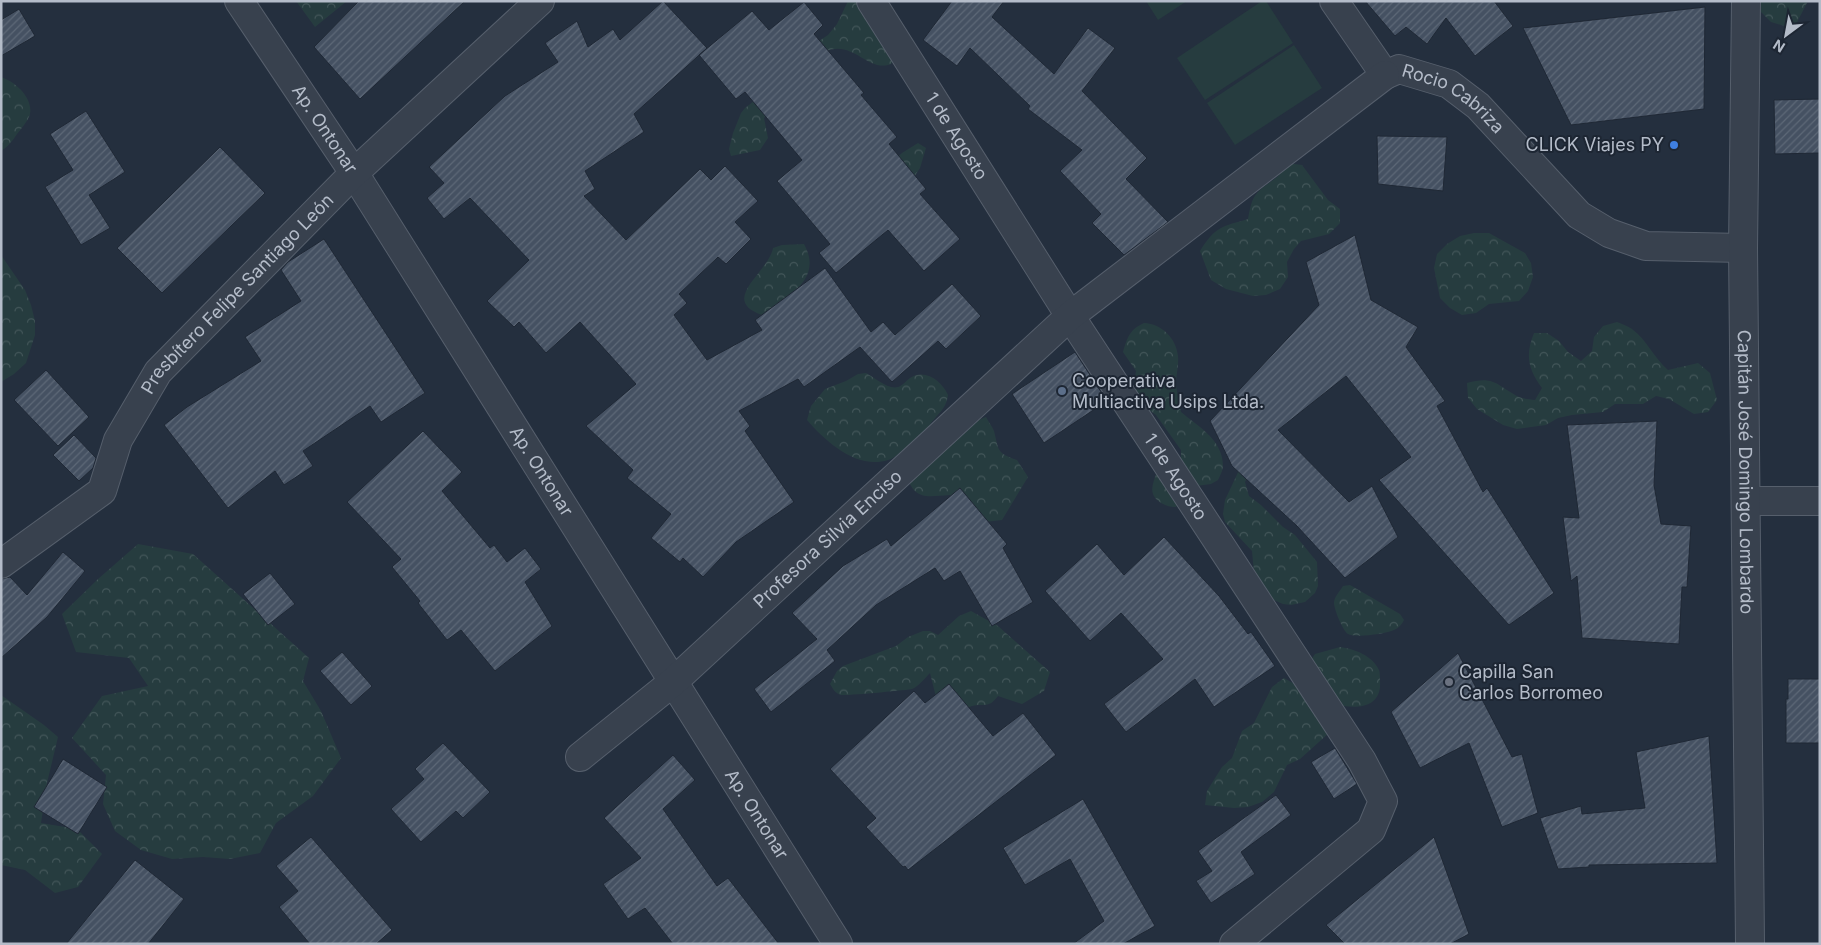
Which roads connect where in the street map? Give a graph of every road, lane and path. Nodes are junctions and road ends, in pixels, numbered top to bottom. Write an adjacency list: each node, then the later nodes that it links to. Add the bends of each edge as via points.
1 (239, 1): 7 (street, Ap. Ontonar)
2 (540, 1): 7 (street, Presbítero Felipe Santiago León)
3 (871, 1): 9 (street, 1 de Agosto)
4 (1334, 1): 6 (street, Rocio Cabriza)
5 (1746, 1): 8 (street, Capitán José Domingo Lombardo)
6 (1385, 75): 8 (street, Rocio Cabriza, via 1399,69 1449,84 1478,106 1579,214 1609,233 1646,246); 9 (street, Profesora Silvia Enciso)
7 (354, 173): 12 (street, Presbítero Felipe Santiago León, via 158,372 118,440 102,490); 13 (street, Ap. Ontonar)
8 (1744, 248): 10 (street, Capitán José Domingo Lombardo)
9 (1070, 316): 13 (street, Profesora Silvia Enciso); 15 (street, 1 de Agosto, via 1362,761 1383,801 1371,830)
10 (1746, 501): 11 (street); 17 (street, Capitán José Domingo Lombardo)
11 (1820, 501)
12 (1, 564)
13 (673, 682): 14 (street, Profesora Silvia Enciso); 16 (street, Ap. Ontonar)
14 (580, 757)
15 (1236, 943)
16 (838, 944)
17 (1750, 944)

